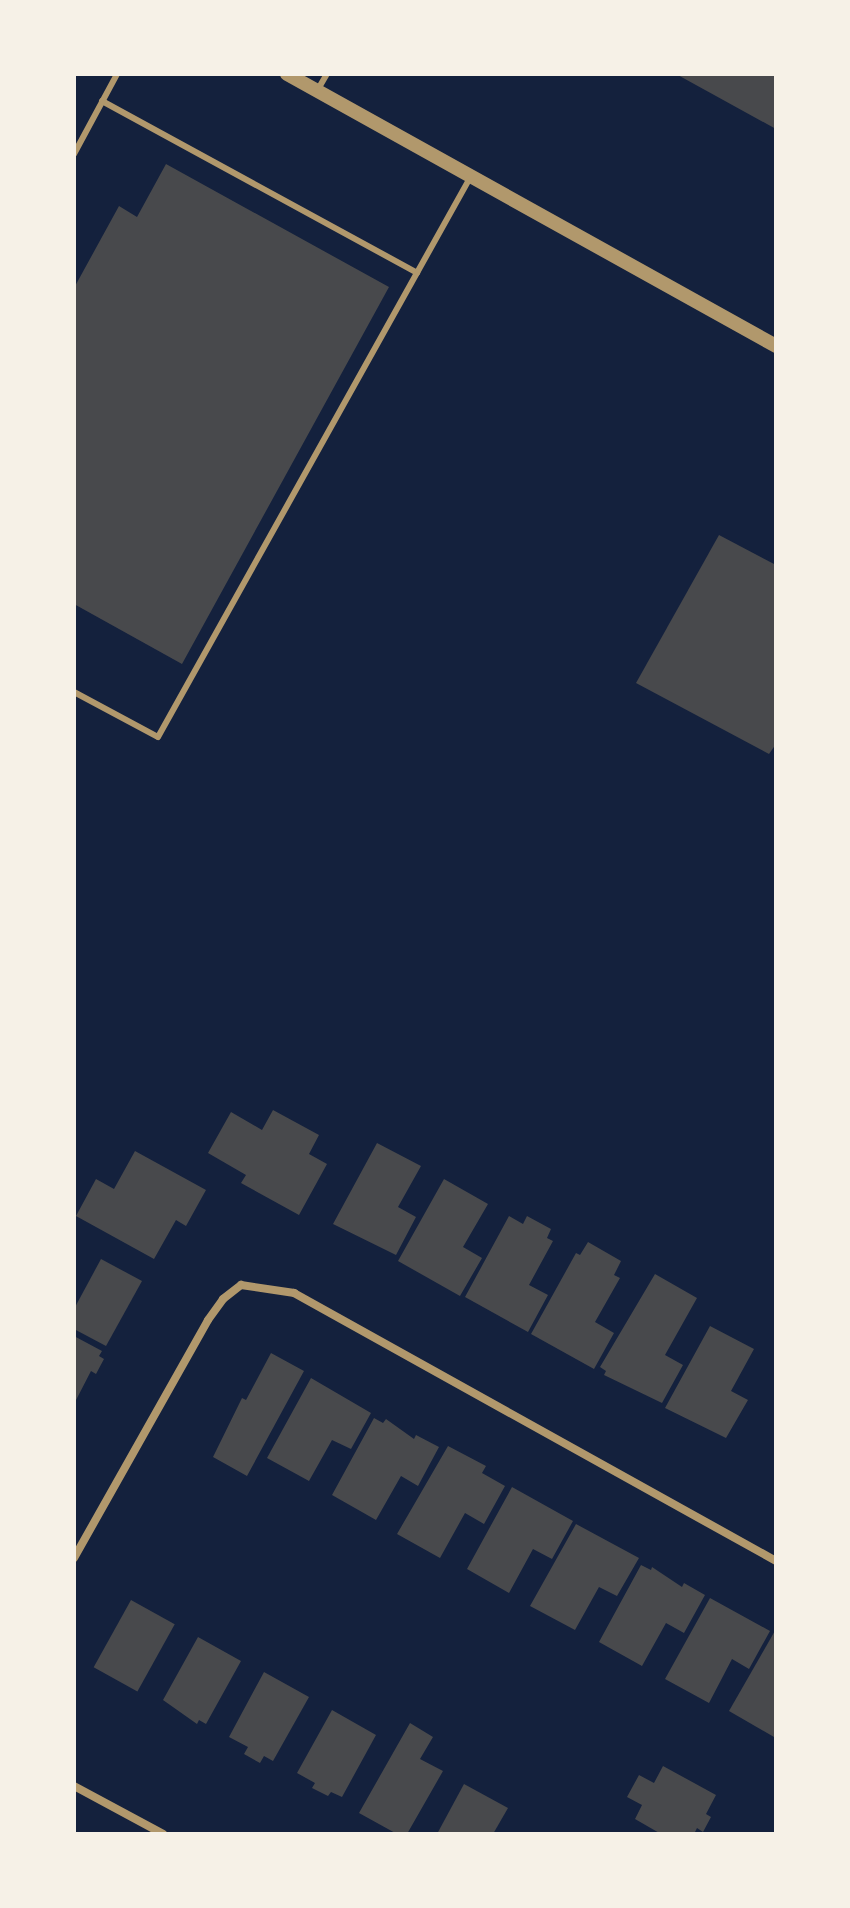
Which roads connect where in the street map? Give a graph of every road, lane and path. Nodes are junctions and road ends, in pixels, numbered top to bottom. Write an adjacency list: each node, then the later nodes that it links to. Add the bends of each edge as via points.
1 (117, 74): 5 (lane)
2 (287, 74): 4 (street)
3 (327, 74): 4 (lane)
4 (317, 91): 7 (street)
5 (102, 101): 6 (lane); 8 (lane)
6 (74, 154)
7 (471, 176): 8 (lane); 9 (street)
8 (417, 273): 10 (lane, via 158,737)
9 (776, 346)
10 (74, 692)
11 (74, 1558): 12 (street, via 223,1299 241,1285 294,1293)
12 (776, 1561)
13 (74, 1786): 14 (street)
14 (163, 1834)

